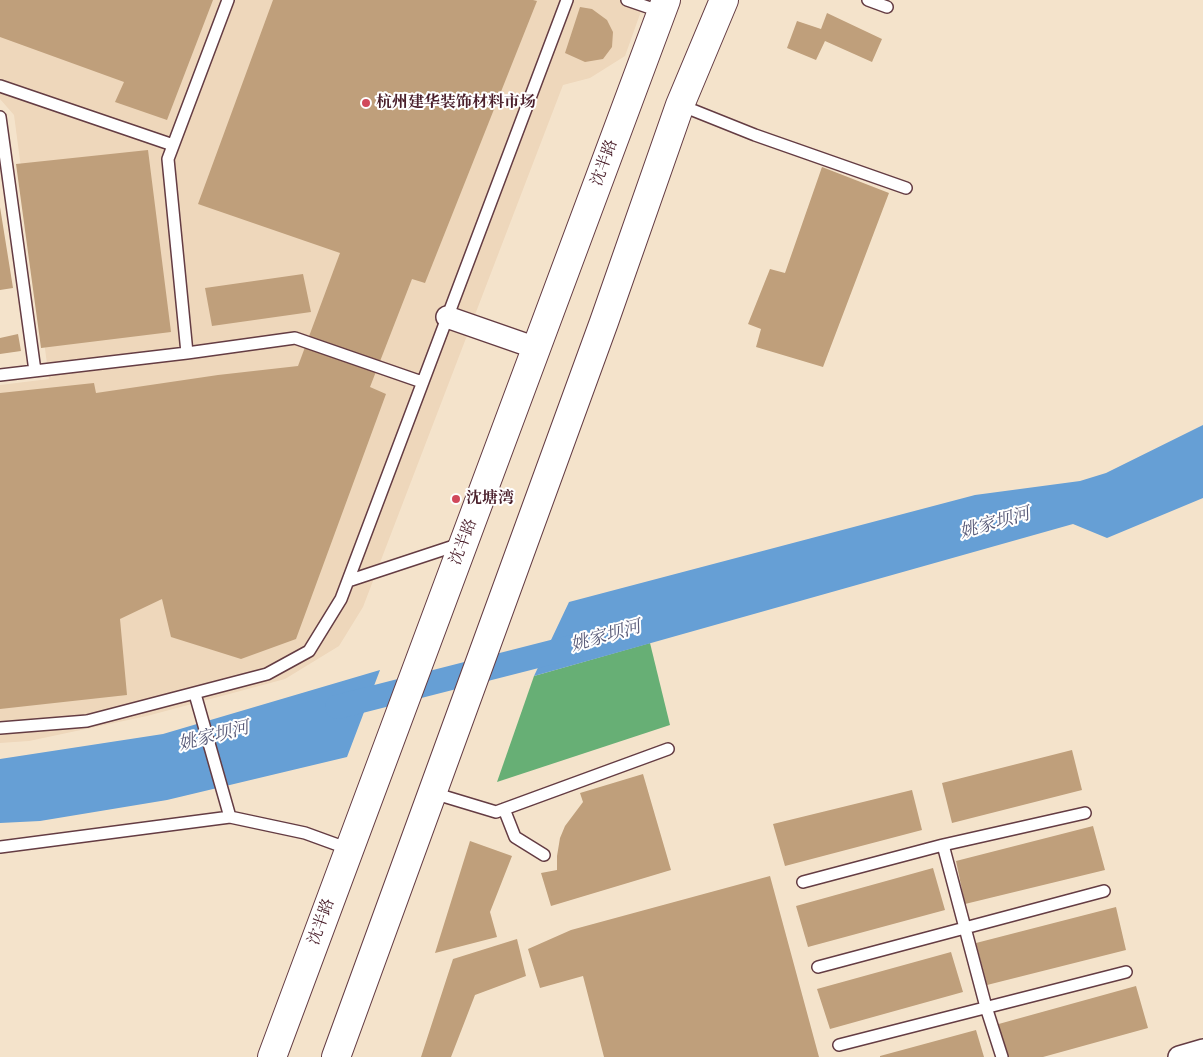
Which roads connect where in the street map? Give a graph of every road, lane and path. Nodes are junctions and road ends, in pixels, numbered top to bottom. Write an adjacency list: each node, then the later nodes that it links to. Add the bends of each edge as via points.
1 (228, 0): 11 (lane)
2 (567, 0): 13 (lane)
3 (627, 0): 6 (lane)
4 (724, 0): 9 (main road)
5 (868, 0): 7 (lane)
6 (664, 6): 14 (main road, 沈半路)
7 (887, 7)
8 (0, 86): 11 (lane)
9 (680, 105): 12 (lane); 24 (main road)
10 (0, 117): 16 (lane)
11 (173, 145): 15 (lane, via 168,159)
12 (906, 188)
13 (447, 317): 14 (street); 18 (lane)
14 (536, 348): 19 (main road, 沈半路)
15 (187, 353): 16 (lane); 18 (lane, via 295,338)
16 (35, 371): 17 (lane)
17 (0, 375)
18 (422, 382): 20 (lane)
19 (464, 542): 20 (lane); 30 (main road, 沈半路)
20 (348, 581): 21 (lane, via 341,599 309,650 267,674)
21 (195, 694): 22 (lane, via 87,721); 27 (lane)
22 (0, 728)
23 (668, 750): 25 (lane)
24 (432, 793): 25 (lane, via 496,812); 41 (main road)
25 (504, 809): 31 (lane, via 515,837)
26 (1084, 813): 28 (lane)
27 (230, 817): 29 (lane); 30 (lane, via 305,833)
28 (942, 845): 32 (lane); 34 (lane)
29 (0, 846)
30 (349, 849): 40 (main road, 沈半路)
31 (544, 855)
32 (803, 882)
33 (1104, 891): 34 (lane)
34 (965, 928): 35 (lane); 37 (lane)
35 (818, 967)
36 (1126, 972): 37 (lane)
37 (986, 1007): 38 (lane); 42 (lane)
38 (839, 1045)
39 (1203, 1050): 43 (street)
40 (272, 1057)
41 (336, 1057)
42 (1002, 1057)
43 (1178, 1057)

